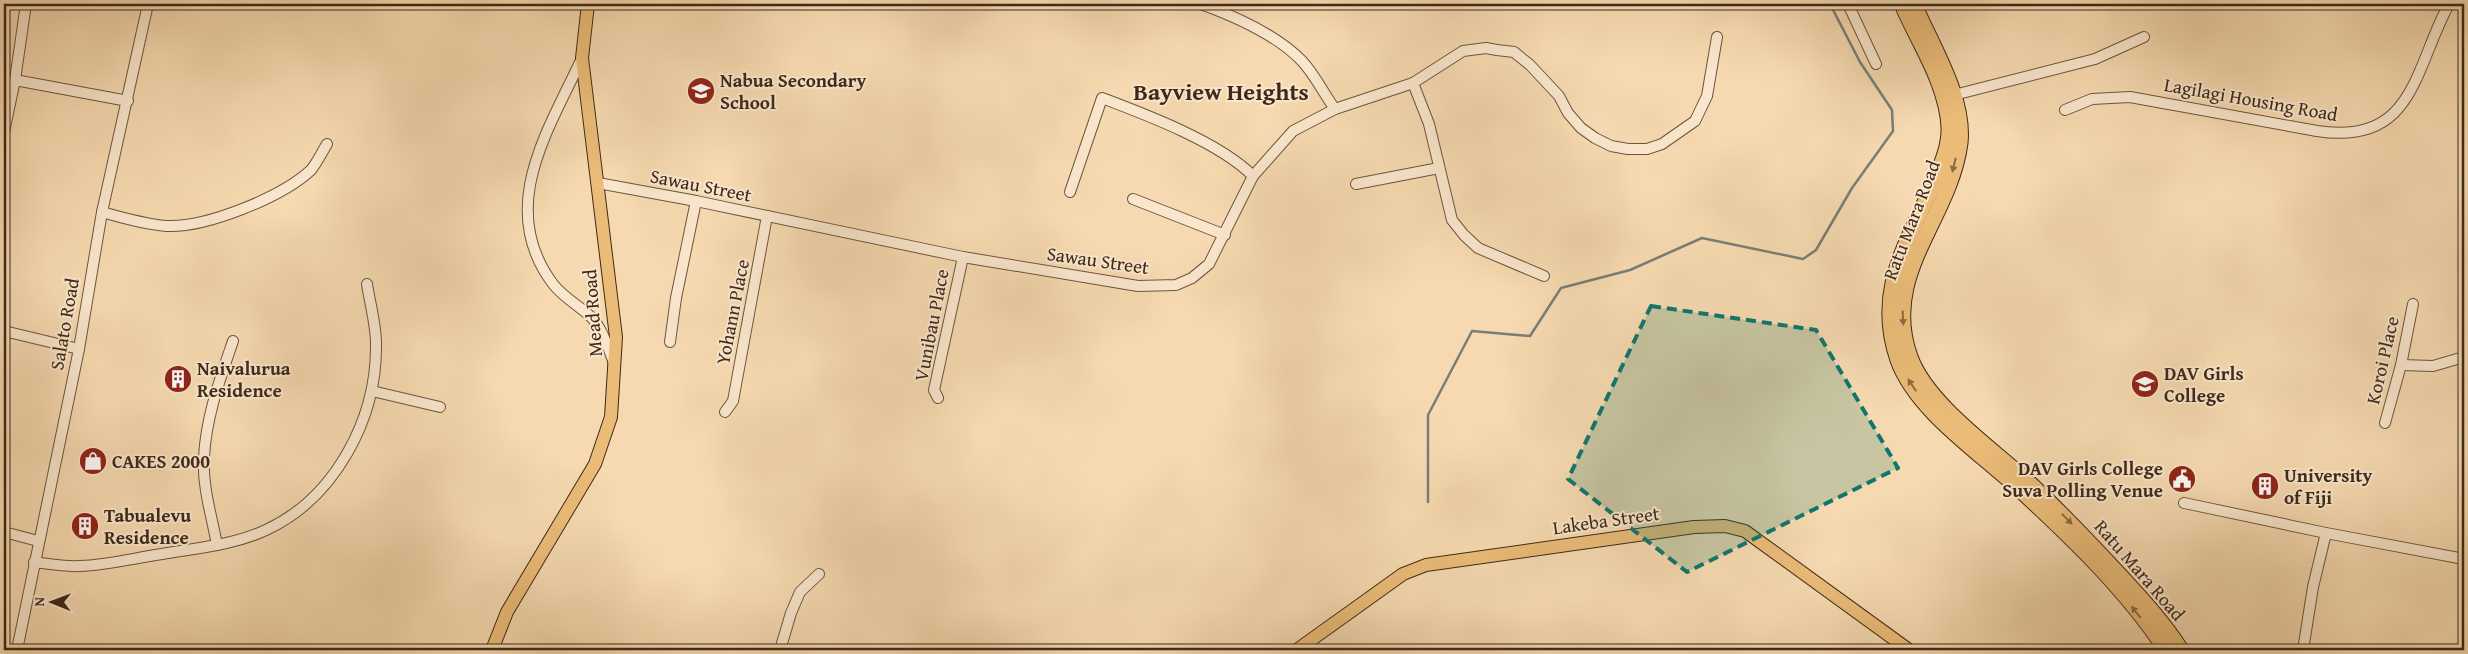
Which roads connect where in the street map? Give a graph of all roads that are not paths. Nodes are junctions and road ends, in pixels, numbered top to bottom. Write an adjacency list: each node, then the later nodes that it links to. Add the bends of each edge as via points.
1 (26, 4): 13 (street)
2 (148, 4): 16 (street, Salato Road)
3 (588, 4): 11 (main road, Mead Road)
4 (1201, 4): 17 (street, via 1223,12 1286,46 1304,63)
5 (1848, 4): 12 (street)
6 (1902, 4): 60 (highway, Ratu Mara Road, one-way to 6, via 2072,540 1943,421 1914,389 1898,361 1889,314 1891,284 1942,162 1949,127 1938,85)
7 (1914, 4): 15 (highway, Ratu Mara Road)
8 (2449, 4): 18 (street, Lagilagi Housing Road, via 2411,92 2402,106 2373,128 2338,134 2130,97 2092,99)
9 (1718, 37): 14 (street, Sawau Street, via 1707,96 1694,120 1662,144 1647,149 1611,146 1581,128 1545,79 1514,52 1486,48 1462,51)
10 (2144, 37): 15 (street, via 2096,59)
11 (582, 58): 23 (main road, Mead Road); 40 (street, via 532,172 527,218 536,257 543,271 556,288 591,317)
12 (1876, 64)
13 (15, 80): 16 (street); 19 (street)
14 (1413, 83): 17 (street, Sawau Street); 21 (street, via 1429,124)
15 (1954, 95): 61 (highway, Ratu Mara Road, one-way to 61, via 1960,142 1956,160 1905,288 1903,321 1910,358 1931,394 2073,525 2152,610)
16 (128, 101): 28 (street, Salato Road)
17 (1335, 109): 22 (street, Sawau Street, via 1293,131)
18 (2065, 110)
19 (4, 132)
20 (327, 144): 28 (street, via 312,168 291,186 237,211 167,226)
21 (1439, 168): 24 (street); 32 (street, via 1452,220 1464,235 1478,248)
22 (1253, 176): 25 (street, via 1235,161 1179,130 1102,98); 30 (street, Sawau Street)
23 (598, 183): 27 (street, Sawau Street); 40 (main road, Mead Road, via 616,337)
24 (1356, 184)
25 (1070, 192)
26 (1133, 199): 30 (street)
27 (696, 201): 29 (street, Sawau Street); 37 (street)
28 (102, 212): 38 (street, Salato Road)
29 (767, 216): 31 (street, Sawau Street); 45 (street, Yohann Place, via 733,401)
30 (1225, 235): 31 (street, Sawau Street, via 1209,264 1192,278 1159,287)
31 (963, 257): 43 (street, Vunibau Place, via 934,390)
32 (1544, 276)
33 (367, 284): 42 (street, via 376,343)
34 (2413, 304): 41 (street, Koroi Place)
35 (4, 331): 38 (street)
36 (233, 341): 51 (street, via 212,404 204,458)
37 (670, 342)
38 (78, 349): 50 (street, Salato Road)
39 (2464, 357): 41 (street, via 2433,366)
40 (615, 364): 56 (main road, Mead Road, via 611,417 595,464 506,612)
41 (2401, 365): 46 (street, Koroi Place)
42 (372, 391): 44 (street); 51 (street, via 342,462 311,500 265,531)
43 (938, 398)
44 (440, 407)
45 (725, 412)
46 (2385, 423)
47 (2184, 503): 49 (street)
48 (4, 532): 50 (street)
49 (2326, 534): 52 (street); 62 (street)
50 (38, 541): 53 (street, Salato Road)
51 (217, 545): 53 (street, via 80,566)
52 (2464, 558)
53 (34, 562): 55 (street, Salato Road)
54 (819, 574): 57 (street, via 800,592)
55 (17, 650)
56 (492, 650)
57 (780, 650)
58 (1297, 650): 59 (main road, Lakeba Street, via 1403,574 1426,565 1694,527 1725,526 1745,531)
59 (1909, 650)
60 (2166, 650)
61 (2181, 650)
62 (2303, 650)

